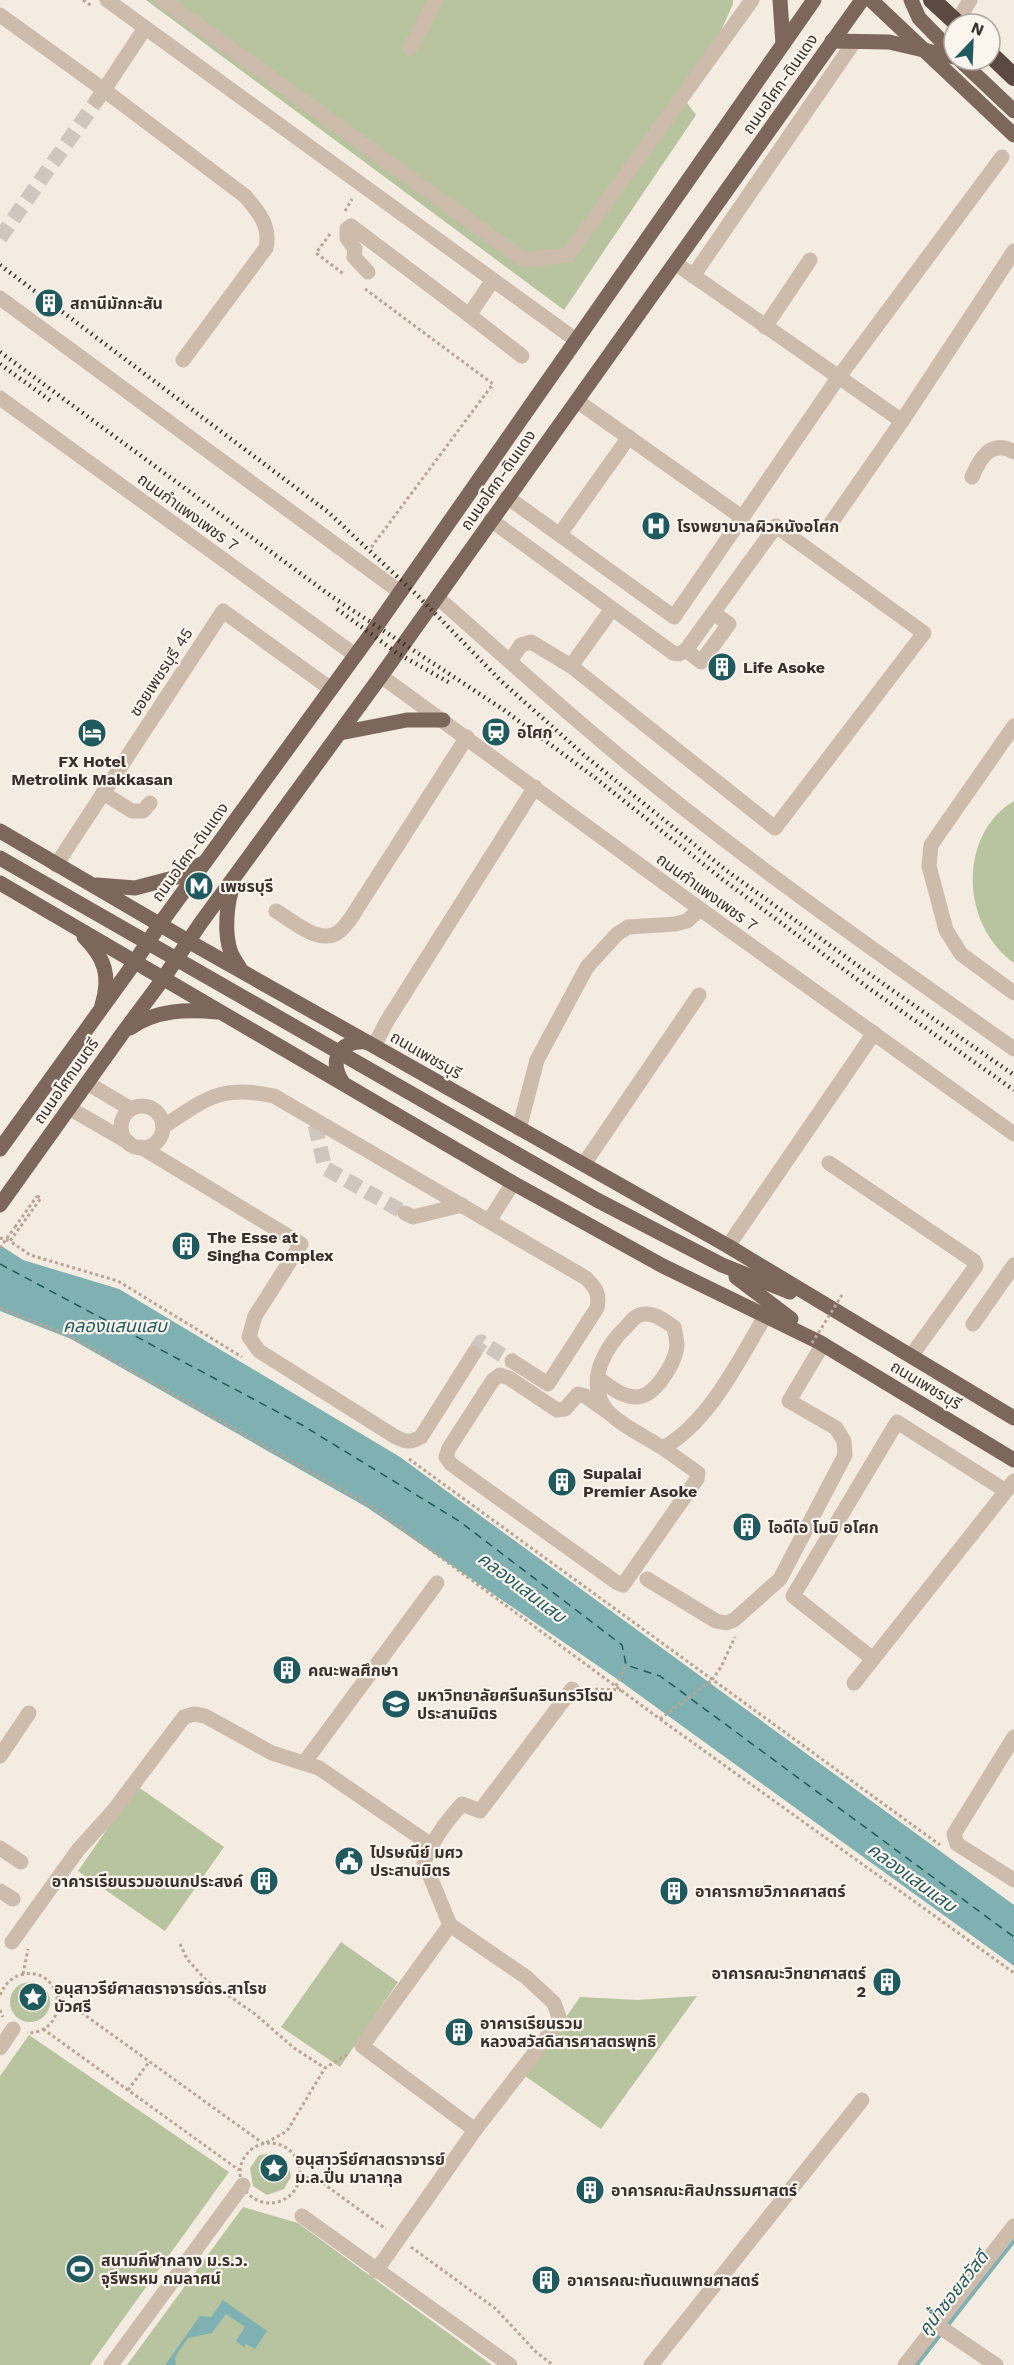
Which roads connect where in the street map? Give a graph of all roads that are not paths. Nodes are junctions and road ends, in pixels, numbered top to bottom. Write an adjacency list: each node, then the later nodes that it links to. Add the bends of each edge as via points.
1 (163, 0): 3 (street, via 524,260 568,255)
2 (436, 0): 18 (street)
3 (752, 0)
4 (780, 0): 17 (main road)
5 (814, 0): 17 (main road, ถนนอโศก-ดินแดง)
6 (862, 0): 14 (main road, ถนนอโศก-ดินแดง)
7 (871, 0): 25 (main road, bridge)
8 (911, 0): 16 (main road, via 920,18)
9 (932, 0): 11 (highway, bridge)
10 (99, 3): 13 (street)
11 (943, 12)
12 (0, 15): 23 (street)
13 (145, 28): 23 (street); 32 (street)
14 (832, 42): 15 (main road); 29 (main road, ถนนอโศก-ดินแดง)
15 (854, 42): 19 (main road, via 889,42); 31 (street)
16 (942, 43)
17 (783, 44): 36 (main road, ถนนอโศก-ดินแดง)
18 (410, 48)
19 (942, 53)
20 (1002, 64): 22 (highway)
21 (973, 72): 24 (main road)
22 (1014, 77)
23 (100, 95): 38 (street, via 245,196 266,226 266,248)
24 (1014, 111)
25 (1014, 135)
26 (1002, 157): 39 (street)
27 (1014, 251): 42 (street)
28 (810, 260): 35 (street)
29 (675, 263): 31 (street); 41 (main road, ถนนอโศก-ดินแดง)
30 (368, 272): 34 (street, via 354,257 355,249 347,238 351,226)
31 (693, 276): 35 (street)
32 (493, 280): 34 (street); 36 (street)
33 (0, 298): 51 (street)
34 (469, 315): 37 (street)
35 (765, 327): 39 (street)
36 (576, 340): 51 (main road, ถนนอโศก-ดินแดง)
37 (522, 356)
38 (183, 360)
39 (838, 378): 42 (street); 47 (street)
40 (0, 398): 54 (street, ถนนกำแพงเพชร 7)
41 (576, 401): 43 (street); 46 (main road, ถนนอโศก-ดินแดง)
42 (902, 421): 49 (street)
43 (629, 437): 47 (street); 50 (street)
44 (1014, 452): 45 (street, via 1005,447 993,449 980,459)
45 (972, 477)
46 (507, 497): 48 (main road, ถนนอโศก-ดินแดง); 50 (street)
47 (743, 518): 50 (street, via 674,617)
48 (491, 520): 52 (main road, ถนนอโศก-ดินแดง); 53 (street)
49 (831, 523)
50 (560, 534)
51 (400, 592): 54 (main road, ถนนอโศก-ดินแดง)
52 (437, 597): 55 (street); 57 (main road, ถนนอโศก-ดินแดง)
53 (612, 609): 56 (street); 56 (street, via 673,653 686,651 776,526 924,633 775,828)
54 (355, 655): 58 (main road, ถนนอโศก-ดินแดง)
55 (510, 661): 56 (street, via 523,643 531,642); 88 (street, via 681,806)
56 (571, 666)
57 (381, 676): 59 (street, ถนนกำแพงเพชร 7); 61 (main road, ถนนอโศก-ดินแดง)
58 (331, 689): 64 (street, ซอยเพชรบุรี 45, via 223,610); 69 (main road, ถนนอโศก-ดินแดง)
59 (443, 720): 61 (main road, via 407,720); 62 (street, ถนนกำแพงเพชร 7)
60 (1014, 726): 81 (street, via 931,845 929,866 946,930 961,954)
61 (339, 733): 68 (main road, ถนนอโศก-ดินแดง)
62 (467, 738): 63 (street, ถนนกำแพงเพชร 7); 74 (street, via 340,931 328,937 316,935)
63 (535, 787): 73 (street, ถนนกำแพงเพชร 7); 87 (street)
64 (103, 793): 65 (street, via 132,811 143,811); 70 (street, ซอยเพชรบุรี 45)
65 (150, 803)
66 (0, 831): 70 (main road, ถนนเพชรบุรี)
67 (0, 858): 106 (main road, ถนนเพชรบุรี, bridge, via 597,1200)
68 (248, 858): 77 (main road, ถนนอโศก-ดินแดง); 79 (main road, via 232,888 227,923 231,952)
69 (205, 862): 72 (main road, via 177,877 135,888); 76 (main road, ถนนอโศก-ดินแดง)
70 (56, 865): 72 (main road, ถนนเพชรบุรี)
71 (0, 883): 75 (main road, ถนนเพชรบุรี)
72 (91, 884): 76 (main road, ถนนเพชรบุรี)
73 (700, 909): 85 (street, ถนนกำแพงเพชร 7); 94 (street, via 687,921 628,927 587,967 537,1060)
74 (276, 911)
75 (67, 921): 78 (main road, ถนนเพชรบุรี); 83 (main road, via 102,958 105,993)
76 (160, 924): 77 (main road, ถนนเพชรบุรี); 78 (main road, ถนนอโศก-ดินแดง)
77 (188, 941): 79 (main road, ถนนเพชรบุรี); 80 (main road, ถนนอโศก-ดินแดง)
78 (135, 962): 80 (main road, ถนนเพชรบุรี); 83 (main road, ถนนอโศกมนตรี)
79 (242, 972): 87 (main road, ถนนเพชรบุรี)
80 (163, 979): 84 (main road, ถนนเพชรบุรี); 86 (main road, ถนนอโศกมนตรี)
81 (1014, 993)
82 (699, 995): 99 (street)
83 (100, 1010): 97 (main road, ถนนอโศกมนตรี)
84 (220, 1012): 86 (main road, via 154,1015); 90 (main road, ถนนเพชรบุรี)
85 (874, 1033): 95 (street, ถนนกำแพงเพชร 7); 105 (street)
86 (122, 1034): 89 (main road, ถนนอโศกมนตรี)
87 (370, 1044): 90 (main road, via 357,1041 341,1049 335,1067); 94 (main road, ถนนเพชรบุรี)
88 (1014, 1049)
89 (87, 1083): 91 (main road, ถนนอโศกมนตรี); 92 (street)
90 (344, 1083): 100 (main road, ถนนเพชรบุรี)
91 (69, 1108): 96 (street); 101 (main road, ถนนอโศกมนตรี)
92 (131, 1109): 93 (street, via 141,1106 154,1110); 96 (street, via 122,1123 124,1137)
93 (163, 1127): 96 (street, via 159,1139 148,1147); 102 (street, via 218,1094 248,1090 274,1096)
94 (519, 1129): 99 (main road, ถนนเพชรบุรี)
95 (1014, 1134)
96 (135, 1145): 112 (street, via 301,1244 255,1316 249,1337 259,1351 394,1436 405,1442 421,1437)
97 (0, 1149)
98 (829, 1163): 113 (street, via 974,1261 976,1266)
99 (584, 1164): 105 (main road, ถนนเพชรบุรี)
100 (513, 1183): 104 (street); 109 (main road, ถนนเพชรบุรี, via 663,1266)
101 (0, 1205)
102 (462, 1205): 103 (street, via 413,1217); 104 (street)
103 (405, 1213)
104 (489, 1221): 114 (street, via 585,1278 595,1287 599,1298 597,1308 548,1384)
105 (728, 1246): 108 (main road, ถนนเพชรบุรี)
106 (722, 1265): 108 (main road, ถนนเพชรบุรี); 111 (main road, ถนนเพชรบุรี)
107 (1014, 1265): 110 (street)
108 (835, 1310): 113 (main road, ถนนเพชรบุรี)
109 (766, 1314): 111 (main road, ถนนเพชรบุรี); 118 (street, via 693,1426)
110 (973, 1324)
111 (818, 1343): 119 (main road, ถนนเพชรบุรี); 121 (street, via 789,1401 836,1428 844,1441 845,1455 780,1579 726,1623 716,1621)
112 (474, 1353)
113 (911, 1356): 117 (main road, ถนนเพชรบุรี)
114 (512, 1360)
115 (598, 1378): 115 (street, via 608,1348 637,1316 652,1314 674,1328 677,1346 667,1373 655,1388 638,1397 627,1396); 116 (street, via 598,1393)
116 (609, 1413): 118 (street); 118 (street, via 578,1394 565,1409 557,1410 500,1375 493,1380 446,1457 623,1585 697,1479 698,1473)
117 (1014, 1418)
118 (663, 1448)
119 (1014, 1460)
120 (1010, 1486): 123 (street); 123 (street, via 897,1422 793,1596)
121 (647, 1579)
122 (437, 1583): 129 (street)
123 (873, 1659): 124 (street)
124 (854, 1683)
125 (572, 1689): 130 (street, via 480,1811 462,1804 443,1824)
126 (29, 1713): 128 (street)
127 (1014, 1737): 133 (street, via 954,1833 957,1844)
128 (0, 1756)
129 (304, 1764): 130 (street, via 319,1768); 135 (street, via 272,1754 204,1716 184,1717 114,1810 78,1850)
130 (431, 1845): 134 (street, via 424,1862)
131 (0, 1848): 132 (street)
132 (21, 1862)
133 (1014, 1880)
134 (450, 1925): 139 (street, via 526,1977 554,2003 560,2020); 139 (street, via 362,2046)
135 (12, 1942)
136 (13, 2029): 137 (street)
137 (0, 2048)
138 (862, 2100): 147 (street)
139 (475, 2130): 143 (street)
140 (242, 2178): 145 (street)
141 (302, 2216): 143 (street)
142 (1014, 2226): 144 (street)
143 (376, 2271): 146 (street)
144 (942, 2328): 148 (street); 149 (street)
145 (111, 2365)
146 (510, 2365)
147 (651, 2365)
148 (905, 2365)
149 (996, 2365)

